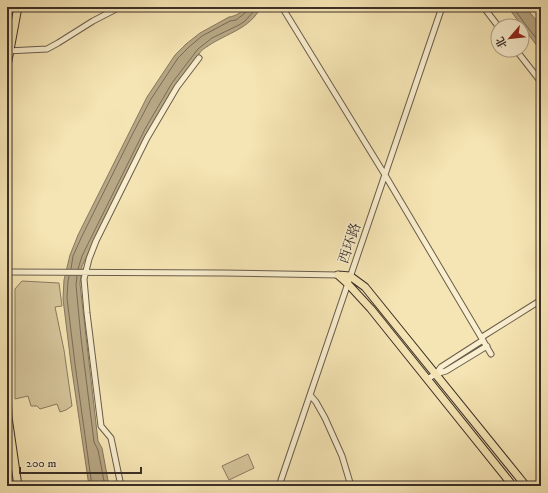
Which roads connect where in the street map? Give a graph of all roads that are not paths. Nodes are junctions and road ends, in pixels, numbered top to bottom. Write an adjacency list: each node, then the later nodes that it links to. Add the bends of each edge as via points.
1 (14, 7): 8 (main road)
2 (18, 7): 8 (main road)
3 (120, 7): 8 (street, via 47,49)
4 (282, 7): 13 (street)
5 (442, 7): 13 (street, 西环路)
6 (481, 7): 7 (street)
7 (492, 18)
8 (8, 48): 11 (main road)
9 (199, 58): 15 (street, via 177,87 147,138 96,241)
10 (522, 58): 12 (street)
11 (7, 66)
12 (541, 82)
13 (385, 175): 17 (street, 西环路); 22 (street)
14 (7, 272): 15 (street)
15 (84, 272): 16 (street); 32 (street, via 102,426 111,438)
16 (338, 275): 17 (main road); 18 (main road)
17 (350, 276): 18 (street, 西环路); 25 (main road, via 365,287)
18 (348, 284): 26 (main road); 28 (street, 西环路)
19 (7, 288): 20 (main road)
20 (7, 297)
21 (541, 300): 22 (street)
22 (482, 339): 23 (street); 25 (street, via 441,367)
23 (487, 346): 24 (street); 25 (street, via 446,371)
24 (491, 354)
25 (436, 374): 26 (street); 36 (main road)
26 (427, 379): 35 (main road)
27 (7, 391): 31 (main road)
28 (310, 395): 33 (street, 西环路); 34 (street, via 325,418 342,456)
29 (7, 438): 30 (main road)
30 (14, 486)
31 (18, 486)
32 (121, 486)
33 (279, 486)
34 (351, 486)
35 (513, 486)
36 (526, 486)

